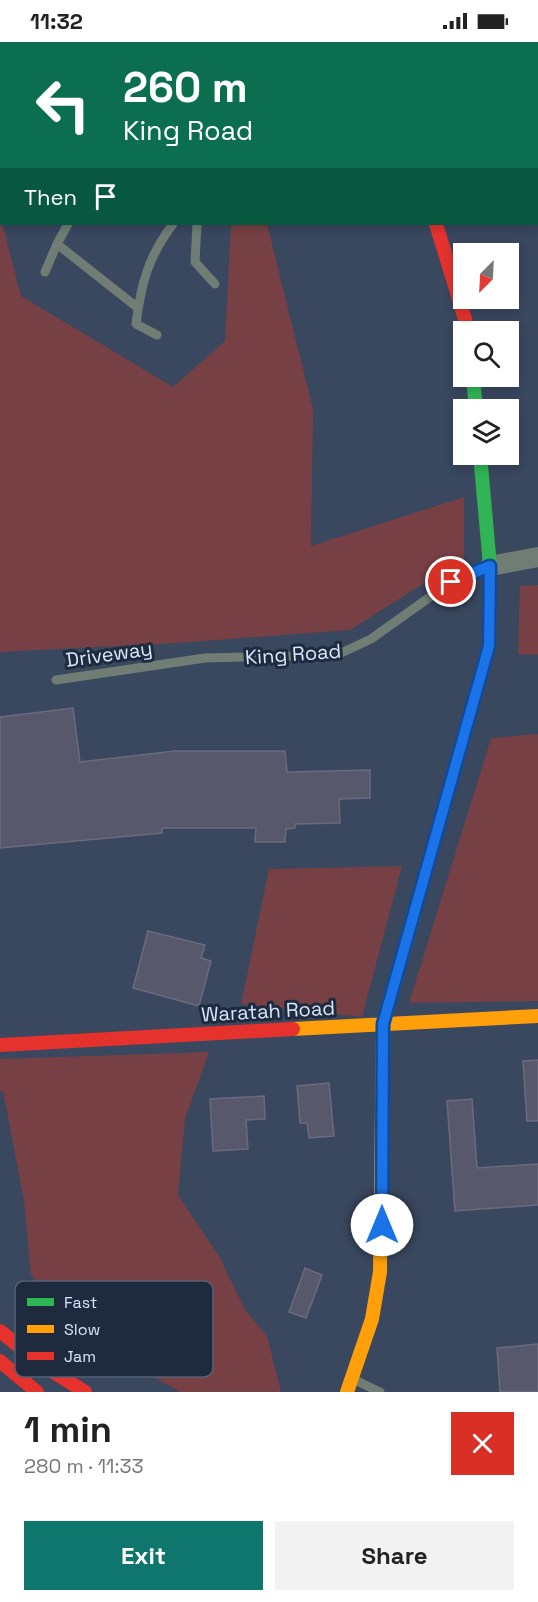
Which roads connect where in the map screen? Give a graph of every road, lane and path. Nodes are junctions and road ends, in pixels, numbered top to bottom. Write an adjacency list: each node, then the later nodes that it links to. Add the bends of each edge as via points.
1 (67, 225): 5 (lane)
2 (172, 225): 8 (lane, via 160,241 140,286)
3 (197, 225): 7 (lane, via 195,262)
4 (436, 225): 9 (main road)
5 (57, 244): 6 (lane); 8 (lane)
6 (45, 272)
7 (215, 284)
8 (138, 309): 10 (lane, via 136,324)
9 (466, 321)
10 (157, 335)
11 (481, 465): 13 (main road)
12 (538, 557): 13 (street, King Road)
13 (490, 566): 14 (lane, King Road, via 451,582 371,639 337,655 205,658); 17 (main road, via 489,646)
14 (168, 664): 15 (lane, Driveway)
15 (56, 680)
16 (538, 1016): 17 (main road, Waratah Road)
17 (383, 1024): 18 (main road, Waratah Road); 25 (main road, via 382,1254 372,1319)
18 (0, 1045)
19 (0, 1331): 20 (main road)
20 (15, 1343)
21 (0, 1361): 22 (main road)
22 (15, 1374)
23 (19, 1377): 26 (main road)
24 (61, 1377): 27 (main road)
25 (349, 1385): 28 (lane)
26 (36, 1392)
27 (85, 1392)
28 (380, 1392)

